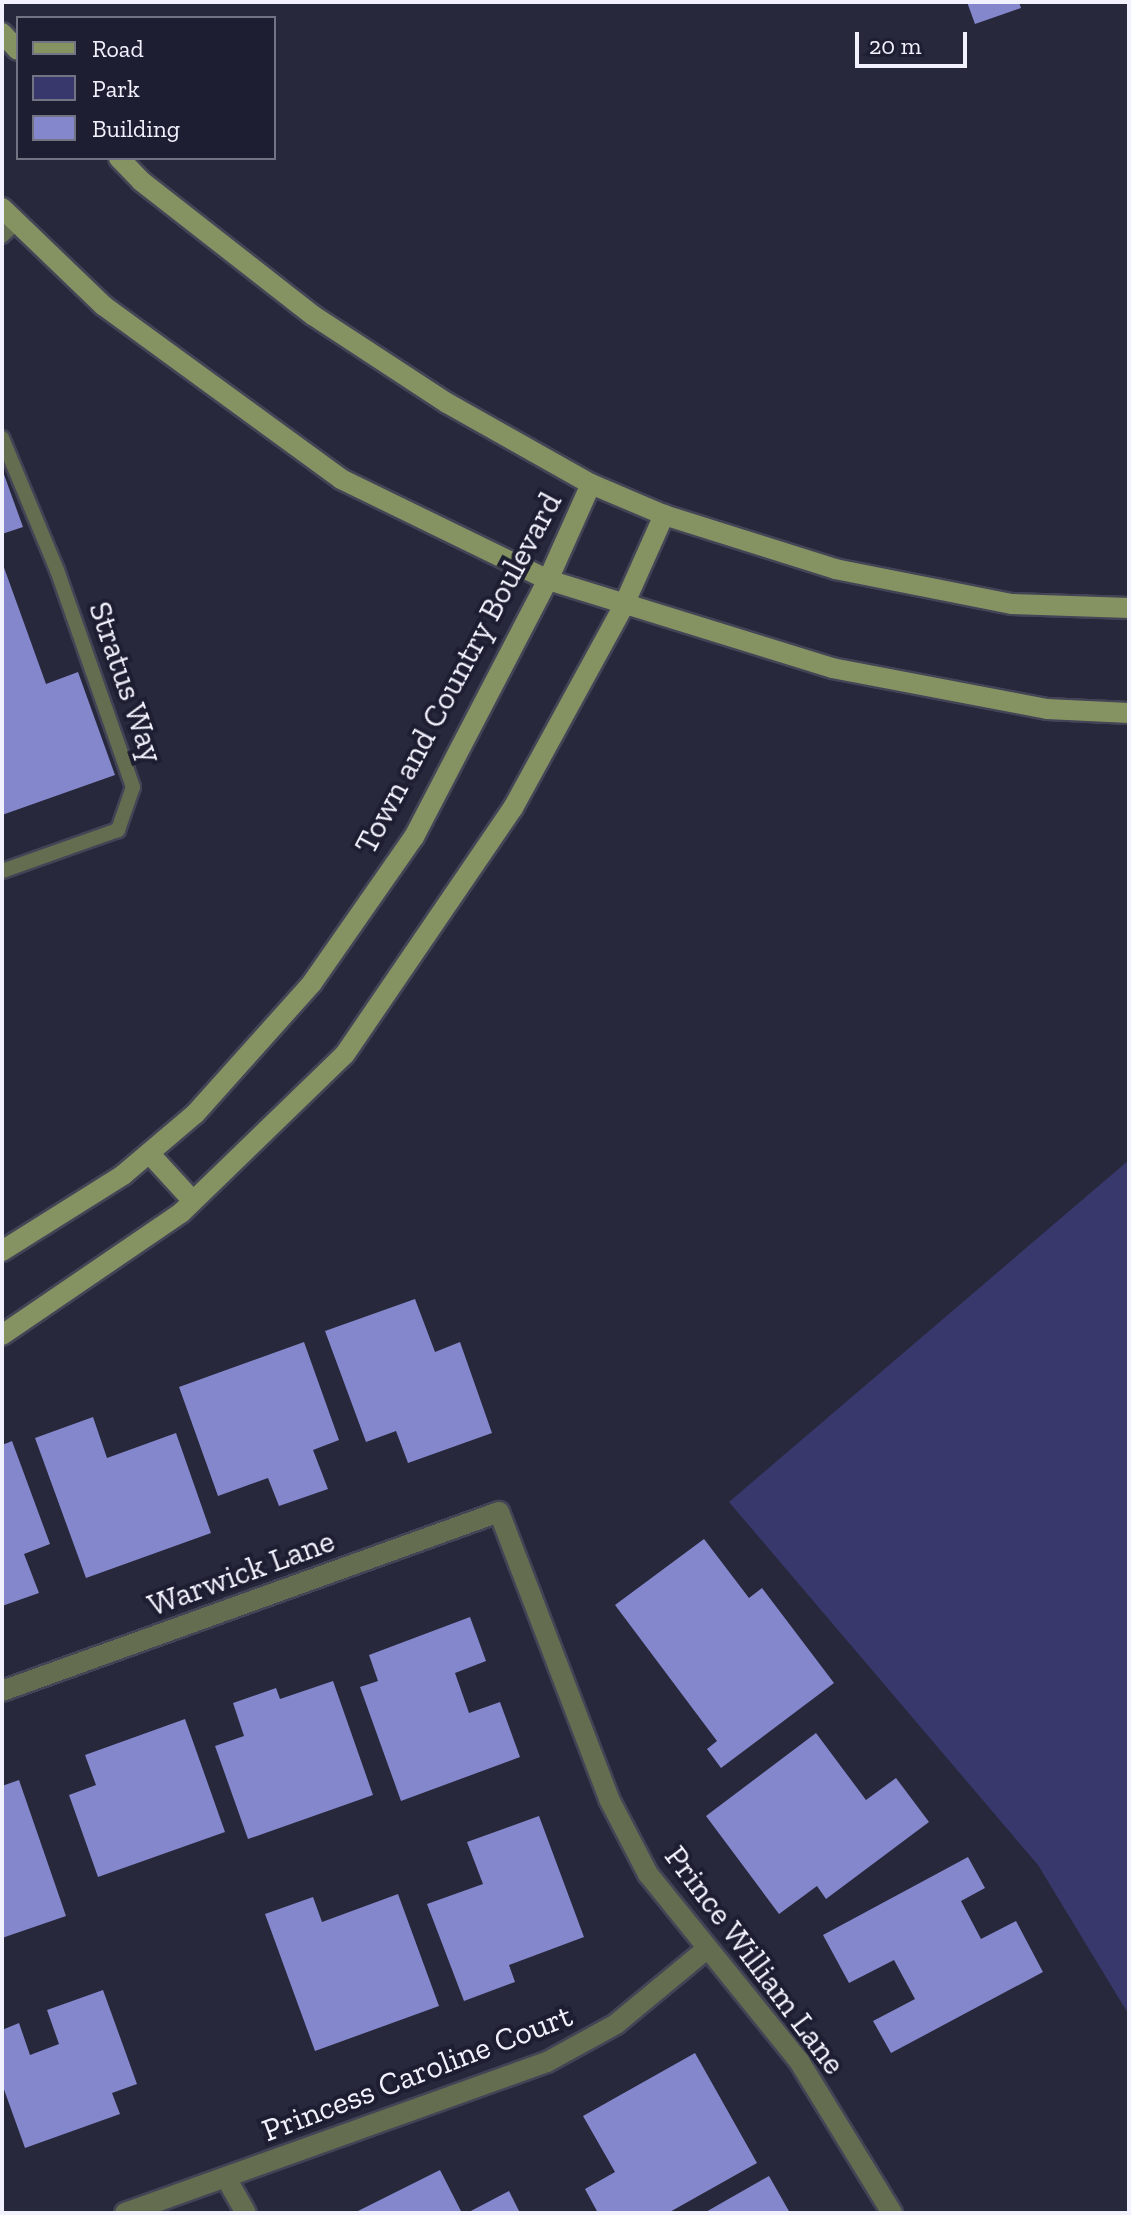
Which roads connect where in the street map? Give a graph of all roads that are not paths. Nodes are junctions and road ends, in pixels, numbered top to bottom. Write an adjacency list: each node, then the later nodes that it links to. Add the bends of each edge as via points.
1 (2, 33): 2 (main road)
2 (16, 48)
3 (121, 160): 6 (main road, via 314,316 447,403)
4 (6, 223): 8 (main road, via 104,306 341,479)
5 (2, 438): 12 (lane, Stratus Way, via 57,570 133,787 118,830)
6 (591, 484): 7 (main road); 8 (main road, Town and Country Boulevard)
7 (664, 515): 9 (main road); 10 (main road, via 863,575 1012,604)
8 (548, 580): 9 (main road); 13 (main road, Town and Country Boulevard, via 397,861 312,983 195,1114)
9 (623, 607): 11 (main road, via 832,668 1047,709); 14 (main road, via 513,808 345,1054)
10 (1129, 608)
11 (1129, 713)
12 (2, 871)
13 (149, 1153): 14 (main road); 15 (main road, Town and Country Boulevard)
14 (193, 1201): 16 (main road)
15 (2, 1251)
16 (2, 1335)
17 (499, 1512): 18 (street, Warwick Lane); 19 (street, Prince William Lane, via 609,1799 648,1874)
18 (2, 1691)
19 (708, 1948): 20 (street, Princess Caroline Court, via 616,2024 547,2062); 23 (street, Prince William Lane, via 799,2061)
20 (226, 2178): 21 (street, Princess Caroline Court); 22 (street)
21 (125, 2213)
22 (246, 2213)
23 (892, 2213)

